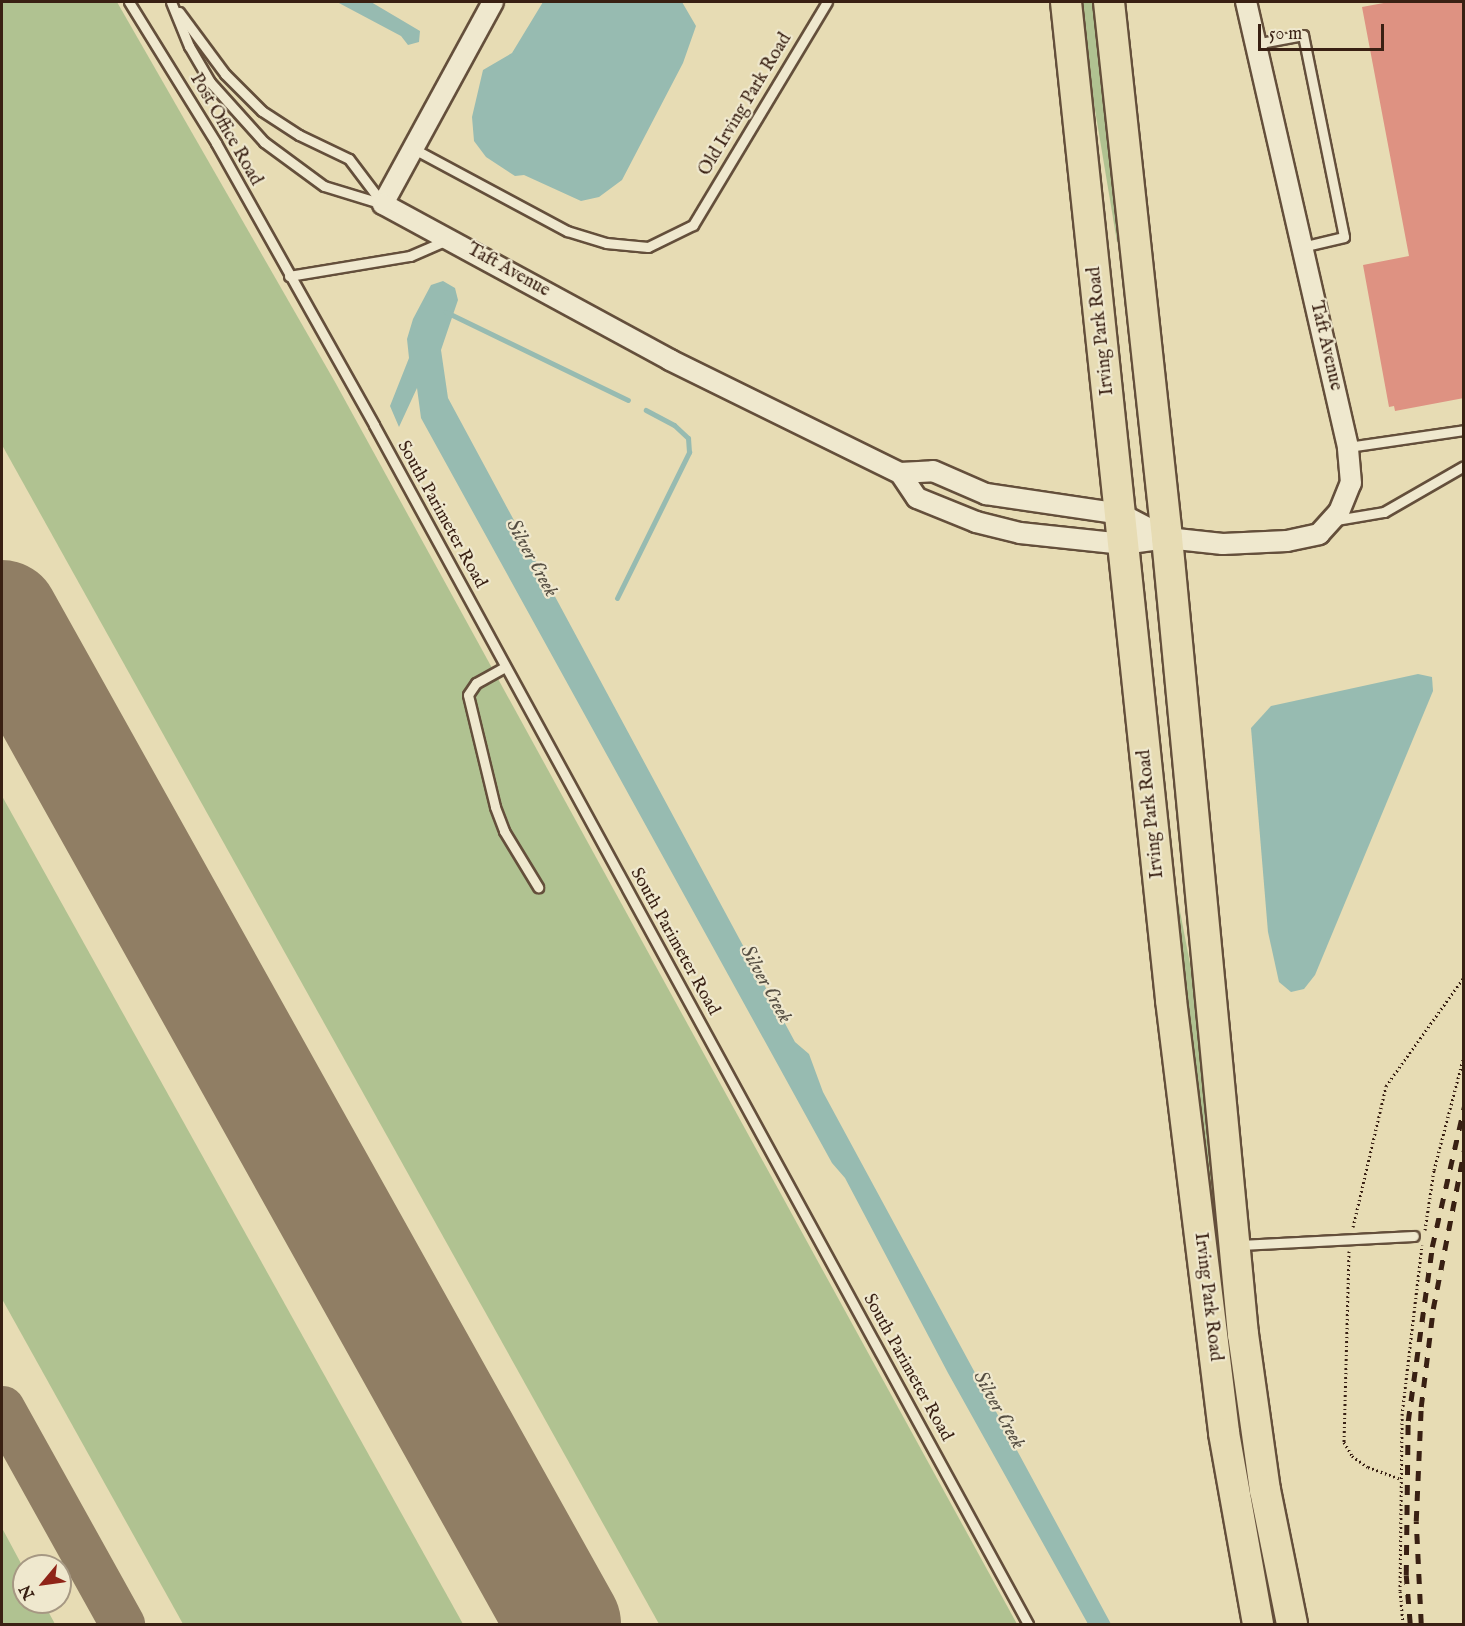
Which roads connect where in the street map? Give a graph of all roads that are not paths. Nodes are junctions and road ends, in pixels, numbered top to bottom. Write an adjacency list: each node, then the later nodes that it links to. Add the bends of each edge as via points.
1 (129, 2): 13 (lane, Post Office Road, via 216,142)
2 (171, 2): 10 (lane, Taft Avenue, via 225,74 262,111 308,141 349,159); 10 (lane, via 189,46 210,82 264,142 324,186)
3 (493, 2): 9 (street)
4 (827, 2): 9 (lane, Old Irving Park Road, via 693,225 648,247 606,243 567,231)
5 (1066, 2): 18 (main road, Irving Park Road)
6 (1109, 2): 20 (main road, Irving Park Road)
7 (1246, 2): 8 (street, Taft Avenue)
8 (1255, 44): 12 (street, Taft Avenue); 12 (lane, via 1303,35 1344,237)
9 (414, 148): 10 (street)
10 (383, 204): 11 (street, Taft Avenue)
11 (449, 239): 13 (lane, via 410,256); 17 (street, Taft Avenue, via 670,360)
12 (1302, 247): 15 (street, Taft Avenue)
13 (289, 276): 22 (lane, South Parimeter Road)
14 (1464, 430): 15 (lane)
15 (1348, 447): 19 (street, Taft Avenue, via 1351,483 1339,512)
16 (1464, 466): 19 (lane, via 1384,512)
17 (900, 473): 18 (street, Taft Avenue, via 933,471 986,494 1029,504); 21 (street, Taft Avenue, via 918,498 976,522 1020,533)
18 (1121, 514): 20 (street, Taft Avenue); 21 (main road, Irving Park Road)
19 (1330, 521): 20 (street, Taft Avenue, via 1319,534 1287,542 1223,544)
20 (1167, 538): 21 (street, Taft Avenue); 25 (main road, Irving Park Road)
21 (1123, 544): 27 (main road, Irving Park Road, via 1171,1000 1222,1422)
22 (505, 666): 23 (lane, via 476,683 468,695 495,807 504,831); 26 (lane, South Parimeter Road)
23 (537, 887)
24 (1413, 1236): 25 (lane)
25 (1237, 1245): 28 (main road, Irving Park Road, via 1243,1334 1265,1490)
26 (1028, 1624)
27 (1258, 1624)
28 (1292, 1624)

